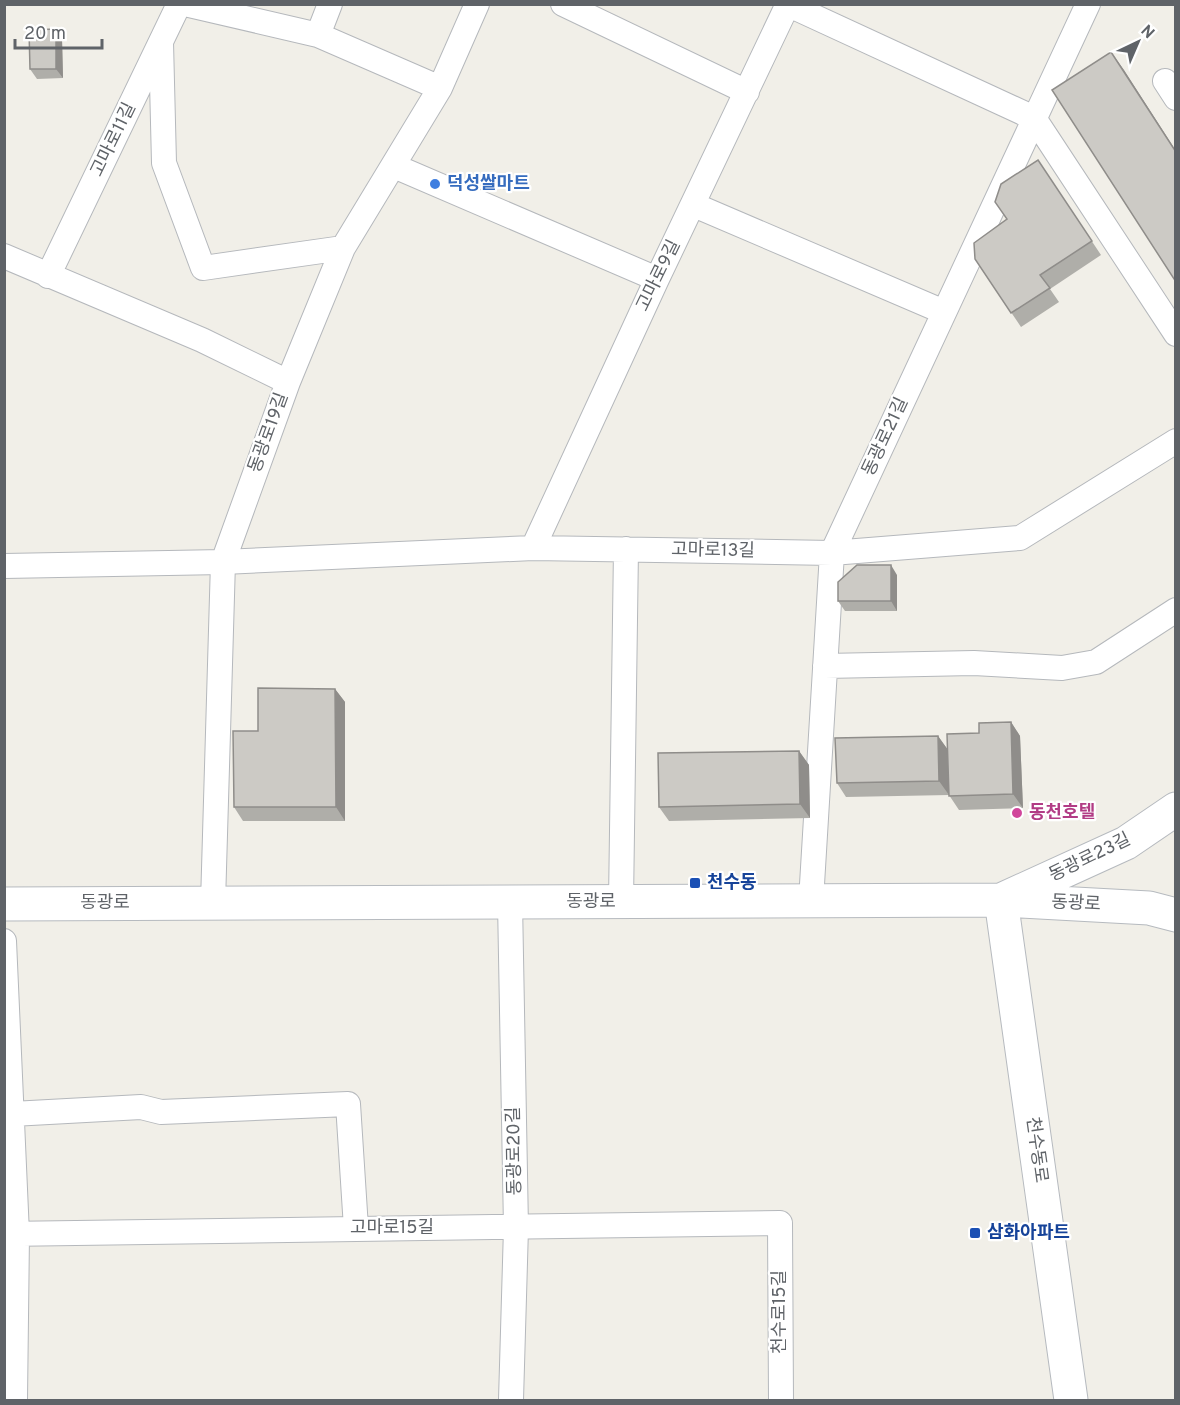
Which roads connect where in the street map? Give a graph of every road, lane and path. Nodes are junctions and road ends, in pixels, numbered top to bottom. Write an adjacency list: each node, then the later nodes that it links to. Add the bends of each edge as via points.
1 (179, 4): 9 (street, 고마로11길)
2 (185, 4): 8 (street)
3 (330, 4): 8 (street)
4 (477, 4): 10 (street, 동광로19길)
5 (562, 4): 11 (street)
6 (1088, 4): 12 (street, 동광로21길)
7 (788, 5): 11 (street, 고마로9길); 12 (street, 고마로9길)
8 (318, 35): 10 (street)
9 (161, 42): 15 (street, via 164,163 203,268); 17 (street, 고마로11길)
10 (440, 88): 13 (street, 동광로19길)
11 (747, 92): 14 (street, 고마로9길)
12 (1034, 117): 19 (street, 동광로21길); 20 (street)
13 (394, 166): 15 (street, 동광로19길); 18 (street)
14 (694, 205): 18 (street, 고마로9길); 19 (street)
15 (343, 248): 21 (street, 동광로19길)
16 (4, 256): 17 (street)
17 (48, 276): 21 (street, via 202,340)
18 (657, 279): 23 (street, 고마로9길)
19 (944, 312): 25 (street, 동광로21길)
20 (1176, 334)
21 (288, 382): 26 (street, 동광로19길)
22 (1176, 441): 25 (street, 고마로13길, via 1020,538)
23 (533, 548): 24 (street, 고마로13길); 26 (street, 고마로13길)
24 (626, 549): 25 (street, 고마로13길); 34 (street)
25 (832, 553): 29 (street, 동광로21길)
26 (223, 562): 27 (street, 고마로13길); 35 (street, 동광로19길)
27 (4, 566)
28 (1176, 610): 29 (street, via 1096,662 1062,668 974,663)
29 (825, 666): 32 (street, 동광로21길)
30 (1176, 809): 31 (main road, 동광로23길, via 1126,843)
31 (1001, 900): 32 (main road, 동광로); 37 (main road, 동광로, via 1149,908); 47 (main road, 천수동로)
32 (811, 901): 34 (main road, 동광로)
33 (510, 902): 34 (main road, 동광로); 35 (main road, 동광로); 42 (street, 동광로20길)
34 (621, 902)
35 (213, 903): 36 (main road, 동광로)
36 (4, 904)
37 (1176, 915)
38 (4, 941): 39 (street)
39 (12, 1113): 41 (street, via 348,1104); 43 (street)
40 (780, 1223): 42 (street, 고마로15길); 46 (street, 천수로15길)
41 (356, 1228): 42 (street, 고마로15길); 43 (street, 고마로15길)
42 (516, 1228): 45 (street, 동광로20길)
43 (11, 1234): 44 (street)
44 (15, 1401)
45 (511, 1401)
46 (781, 1401)
47 (1071, 1401)

